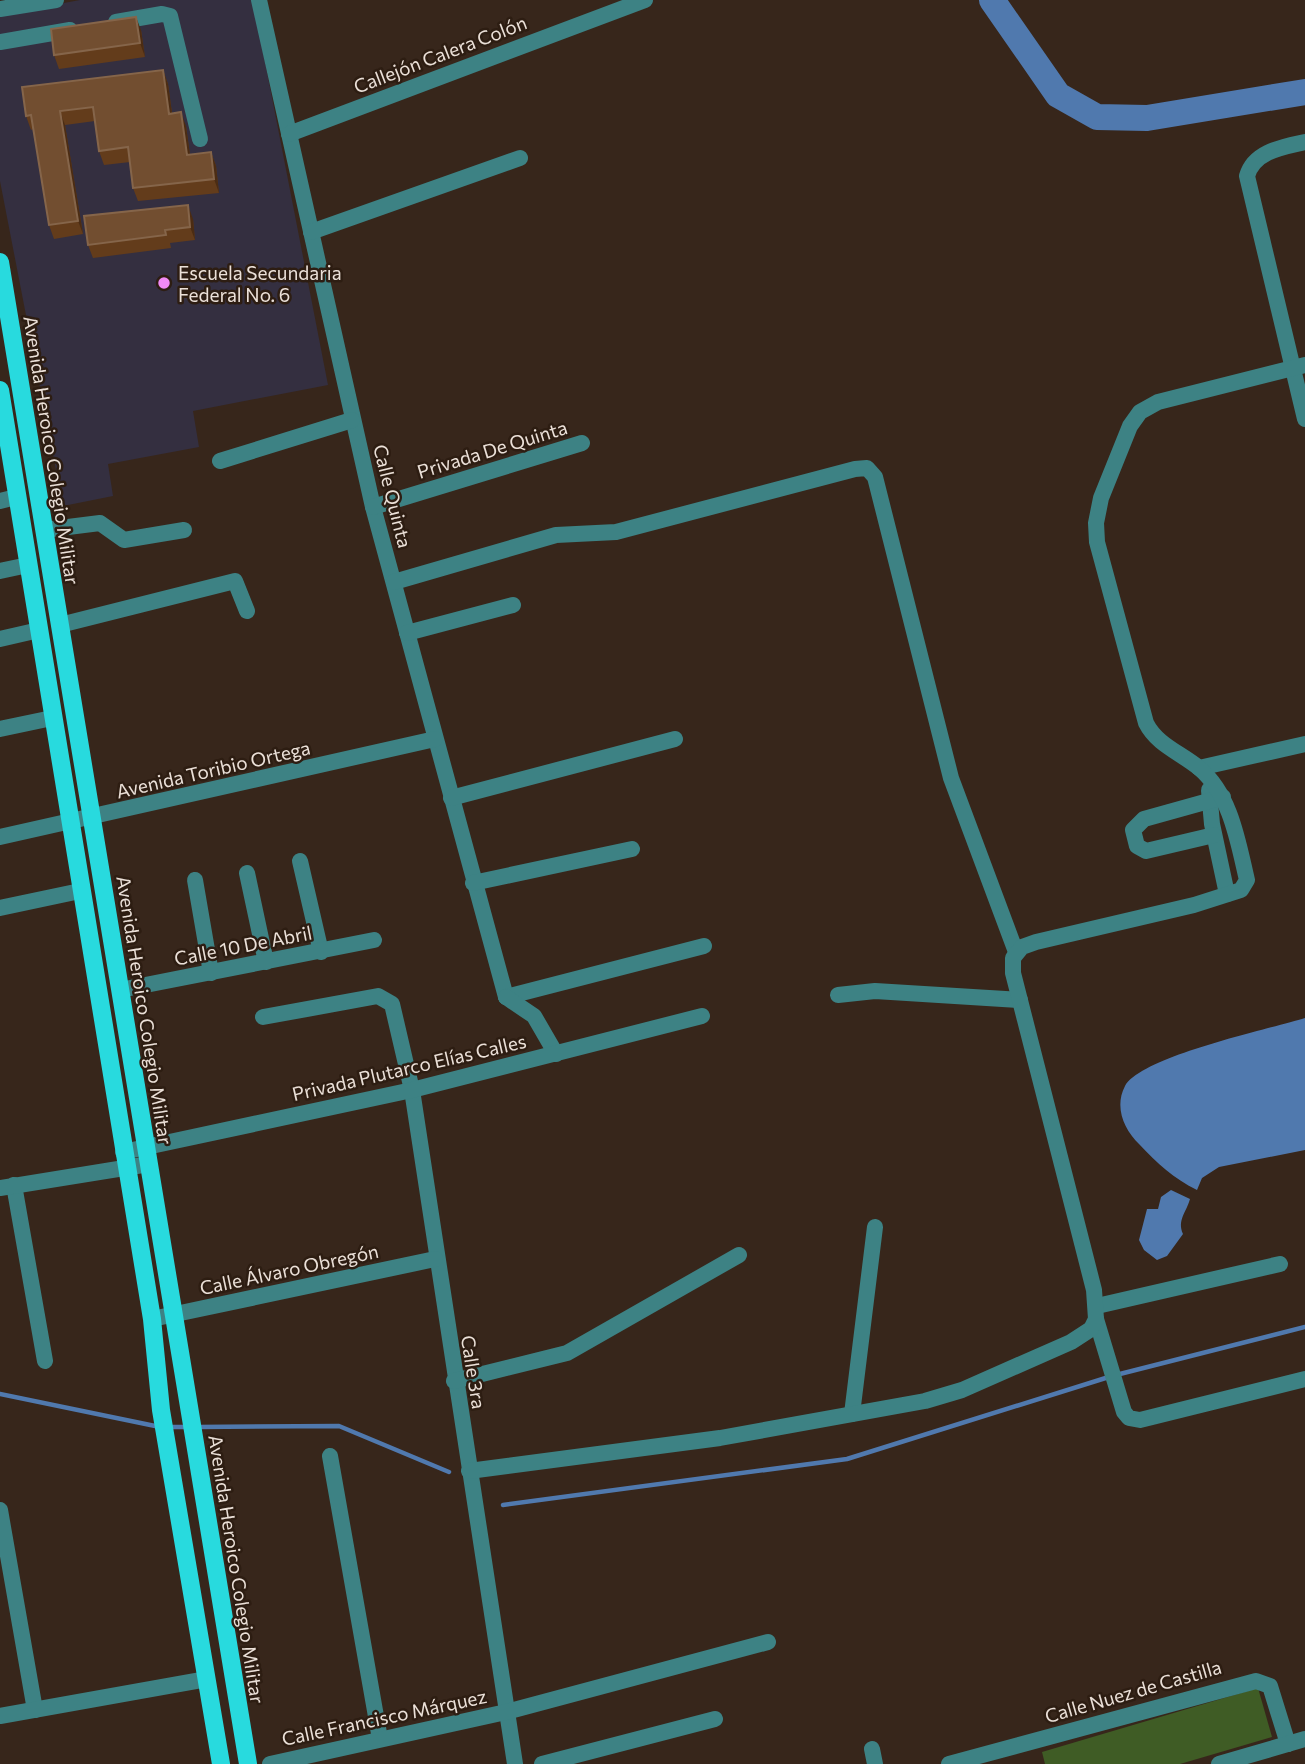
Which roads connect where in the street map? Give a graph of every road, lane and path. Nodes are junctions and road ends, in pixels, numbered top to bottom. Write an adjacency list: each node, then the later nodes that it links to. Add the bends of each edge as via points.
1 (56, 0): 4 (street)
2 (260, 0): 6 (street, Calle Quinta)
3 (645, 0): 6 (street, Callejón Calera Colón)
4 (0, 9)
5 (0, 42): 7 (street, via 170,16)
6 (289, 134): 10 (street, Calle Quinta)
7 (200, 139)
8 (1305, 142): 12 (street, via 1262,155 1247,176)
9 (520, 158): 10 (street)
10 (311, 232): 15 (street, Calle Quinta)
11 (0, 263): 20 (main road, Avenida Heroico Colegio Militar)
12 (1299, 367): 14 (street); 36 (street, via 1158,402 1140,412 1130,426 1097,511 1097,542 1146,723 1154,736)
13 (0, 390): 18 (main road)
14 (1305, 419)
15 (352, 420): 17 (street); 19 (street, Calle Quinta)
16 (582, 443): 19 (street, Privada De Quinta)
17 (220, 461)
18 (8, 499): 22 (main road)
19 (373, 507): 24 (street, Calle Quinta)
20 (44, 530): 21 (street, via 100,523 127,540); 27 (main road, Avenida Heroico Colegio Militar)
21 (184, 530)
22 (27, 565): 23 (street); 28 (main road)
23 (0, 571)
24 (394, 582): 29 (street, Calle Quinta); 54 (street, via 556,534 616,532 867,468 875,477 951,778)
25 (513, 605): 29 (street)
26 (247, 611): 27 (street, via 235,581)
27 (60, 625): 40 (main road, Avenida Heroico Colegio Militar)
28 (39, 630): 30 (street); 31 (main road)
29 (407, 633): 33 (street, Calle Quinta)
30 (0, 639)
31 (52, 718): 32 (street); 41 (main road)
32 (0, 729)
33 (435, 739): 37 (street, Calle Quinta); 40 (street, Avenida Toribio Ortega)
34 (675, 739): 37 (street)
35 (1305, 744): 36 (street)
36 (1199, 768): 38 (street)
37 (451, 798): 48 (street, Calle Quinta)
38 (1215, 799): 39 (street); 42 (street); 42 (street, via 1144,819 1137,823 1134,836 1137,846 1146,851)
39 (1230, 818): 42 (street); 50 (street, via 1247,880 1245,887)
40 (93, 819): 41 (street, Avenida Toribio Ortega); 58 (main road, Avenida Heroico Colegio Militar)
41 (70, 823): 43 (street, Avenida Toribio Ortega); 49 (main road)
42 (1213, 829): 50 (street)
43 (0, 837)
44 (632, 849): 48 (street)
45 (300, 861): 55 (street)
46 (247, 873): 56 (street)
47 (195, 880): 57 (street)
48 (473, 884): 60 (street, Calle Quinta)
49 (80, 891): 51 (street); 67 (main road)
50 (1227, 894): 54 (street)
51 (0, 908)
52 (374, 940): 55 (street, Calle 10 De Abril)
53 (704, 946): 60 (street)
54 (1016, 951): 61 (street, via 1012,965)
55 (321, 952): 56 (street, Calle 10 De Abril)
56 (265, 962): 57 (street, Calle 10 De Abril)
57 (211, 973): 58 (street, Calle 10 De Abril)
58 (120, 990): 66 (main road, Avenida Heroico Colegio Militar)
59 (838, 995): 61 (street, via 875,991)
60 (506, 997): 64 (street, via 534,1016)
61 (1020, 1000): 73 (street)
62 (702, 1016): 64 (street, Privada Plutarco Elías Calles)
63 (263, 1017): 65 (street, Calle 3ra, via 378,996 392,1004)
64 (556, 1054): 65 (street, Privada Plutarco Elías Calles)
65 (412, 1090): 66 (street, Privada Plutarco Elías Calles); 71 (street, Calle 3ra)
66 (148, 1156): 67 (street, Privada Plutarco Elías Calles); 74 (main road, Avenida Heroico Colegio Militar)
67 (124, 1160): 68 (street, Privada Plutarco Elías Calles); 75 (main road)
68 (7, 1186): 76 (street)
69 (875, 1227): 79 (street)
70 (739, 1255): 78 (street, via 566,1353)
71 (435, 1259): 74 (street, Calle Álvaro Obregón); 78 (street, Calle 3ra)
72 (1280, 1264): 73 (street)
73 (1096, 1312): 77 (street, via 1129,1418 1140,1420); 79 (street, via 1091,1329 1071,1342 962,1390)
74 (174, 1314): 75 (street, Calle Álvaro Obregón); 83 (main road, Avenida Heroico Colegio Militar)
75 (152, 1319): 84 (main road, via 161,1410)
76 (45, 1361)
77 (1305, 1379)
78 (454, 1381): 81 (street, Calle 3ra)
79 (852, 1414): 81 (street, via 720,1438)
80 (330, 1456): 91 (street)
81 (469, 1471): 88 (street, Calle 3ra)
82 (0, 1510): 87 (street)
83 (207, 1517): 84 (main road); 95 (main road, Avenida Heroico Colegio Militar)
84 (180, 1519): 86 (main road)
85 (768, 1642): 88 (street, Calle Francisco Márquez)
86 (207, 1679): 87 (street); 94 (main road)
87 (35, 1710): 89 (street)
88 (506, 1712): 91 (street, Calle Francisco Márquez); 97 (street, Calle 3ra)
89 (0, 1716)
90 (715, 1719): 98 (street)
91 (380, 1739): 96 (street, Calle Francisco Márquez)
92 (1305, 1739): 93 (street)
93 (1288, 1744): 99 (street, Calle Nuez de Castilla, via 1270,1686 1256,1681); 100 (street)
94 (221, 1764)
95 (248, 1764)
96 (270, 1764)
97 (514, 1764)
98 (542, 1764)
99 (949, 1764)
100 (1219, 1764)

